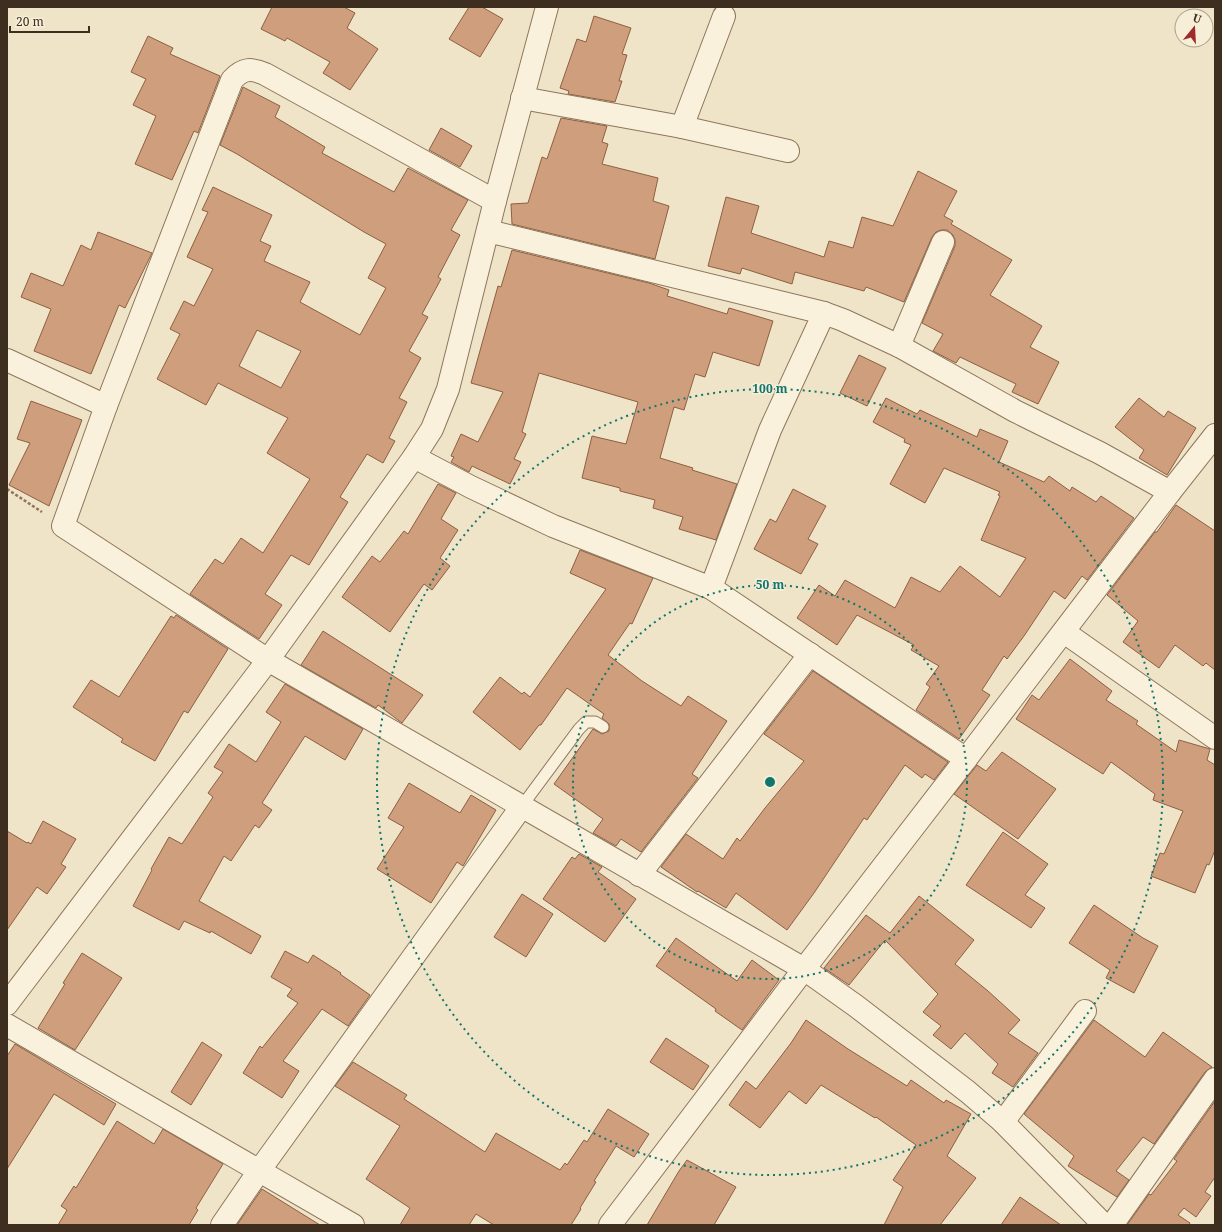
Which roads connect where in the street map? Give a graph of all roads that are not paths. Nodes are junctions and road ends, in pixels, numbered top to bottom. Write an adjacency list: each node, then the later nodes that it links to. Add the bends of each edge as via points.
1 (547, 7): 3 (street)
2 (724, 16): 4 (street)
3 (522, 98): 4 (street); 6 (street)
4 (682, 127): 5 (street)
5 (788, 151)
6 (495, 201): 7 (street); 12 (street, via 265,74 254,70 238,73 232,80)
7 (488, 231): 9 (street); 14 (street, via 448,389 432,429)
8 (943, 242): 10 (street)
9 (824, 313): 10 (street); 16 (street, via 770,430)
10 (899, 346): 15 (street, via 1015,411 1100,453)
11 (7, 360): 12 (street)
12 (106, 406): 19 (street, via 63,526)
13 (1215, 435): 15 (street)
14 (414, 456): 16 (street, via 471,487 553,526); 19 (street)
15 (1170, 492): 17 (street)
16 (711, 588): 18 (street)
17 (1064, 632): 21 (street); 22 (street)
18 (810, 654): 22 (street); 24 (street)
19 (268, 660): 23 (street); 26 (street)
20 (603, 727): 23 (lane, via 595,722 586,722)
21 (1215, 738)
22 (966, 759): 25 (street)
23 (522, 806): 24 (street); 31 (street)
24 (639, 875): 25 (street)
25 (804, 969): 30 (street, via 968,1092); 34 (street)
26 (7, 1004)
27 (1085, 1011): 30 (street)
28 (7, 1025): 31 (street)
29 (1215, 1079): 36 (street)
30 (1003, 1122): 35 (street)
31 (259, 1171): 32 (street); 33 (street)
32 (222, 1225)
33 (353, 1225)
34 (610, 1225)
35 (1104, 1225)
36 (1112, 1225)

